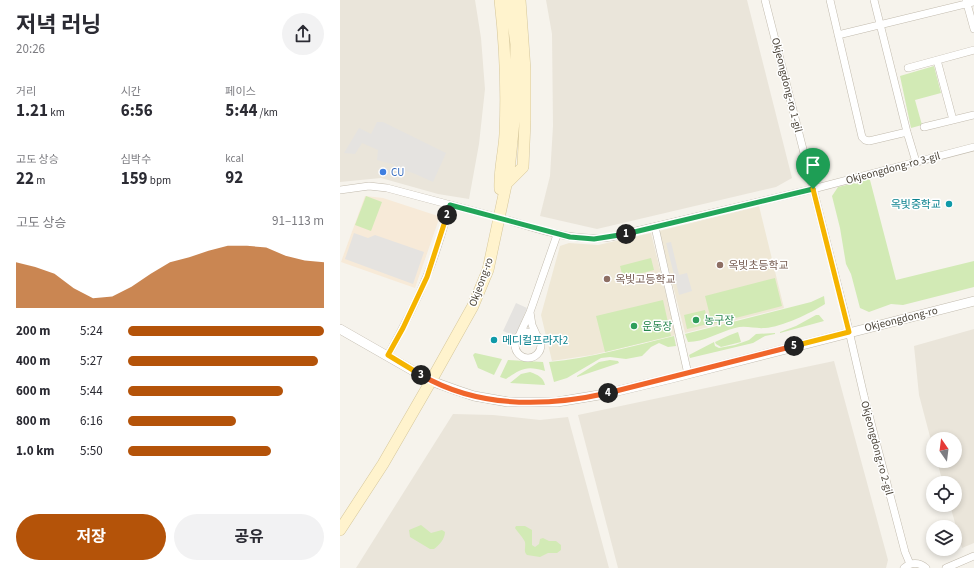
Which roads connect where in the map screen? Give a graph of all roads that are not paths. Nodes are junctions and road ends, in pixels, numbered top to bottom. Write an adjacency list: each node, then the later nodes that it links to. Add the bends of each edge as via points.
1 (500, 0): 24 (main road, via 506,73 505,135 500,177)
2 (510, 0): 20 (main road, Okjeong-ro, via 516,44 515,111)
3 (520, 0): 20 (main road, via 525,70 523,167)
4 (765, 0): 21 (street, Okjeongdong-ro 1-gil)
5 (830, 0): 10 (street)
6 (874, 0): 8 (street)
7 (969, 2): 8 (street); 9 (street)
8 (880, 25): 10 (street); 17 (street)
9 (974, 29)
10 (838, 36): 17 (street, via 862,137 865,140 876,140)
11 (974, 50): 12 (street)
12 (937, 60): 13 (street); 15 (street)
13 (908, 68)
14 (974, 115): 15 (street)
15 (953, 120): 16 (street)
16 (924, 127)
17 (907, 132): 19 (street)
18 (974, 146): 19 (street, Okjeongdong-ro 3-gil)
19 (916, 162): 21 (street, Okjeongdong-ro 3-gil)
20 (506, 184): 24 (main road, Okjeong-ro)
21 (813, 189): 26 (street, Okjeongdong-ro 3-gil); 31 (street, Okjeongdong-ro 1-gil)
22 (340, 190): 23 (street, Okjeongdong-ro 3-gil, via 369,186 387,188)
23 (450, 205): 25 (street, Okjeongdong-ro 3-gil); 34 (street, via 427,277)
24 (501, 206): 25 (main road, Okjeong-ro)
25 (500, 218): 27 (street, Okjeongdong-ro 3-gil); 36 (main road, Okjeong-ro, via 488,270 476,298)
26 (655, 227): 27 (street, Okjeongdong-ro 3-gil, via 601,239); 35 (street)
27 (557, 234): 29 (street)
28 (974, 301): 31 (street, Okjeongdong-ro)
29 (530, 312): 32 (street); 33 (street, via 532,325)
30 (340, 329): 34 (street, Okjeongdong-ro)
31 (849, 332): 35 (street, Okjeongdong-ro); 39 (street, Okjeongdong-ro 2-gil)
32 (517, 338): 33 (street, via 527,333 535,335); 33 (street, via 516,350 527,358 538,353)
33 (539, 340)
34 (388, 355): 36 (street, Okjeongdong-ro)
35 (688, 374): 36 (street, Okjeongdong-ro, via 606,394 536,403 508,402 474,396)
36 (431, 381): 37 (main road, Okjeong-ro, via 383,464)
37 (340, 530)
38 (974, 556): 41 (street)
39 (907, 566): 40 (street, via 920,564)
40 (926, 568)
41 (946, 568)

